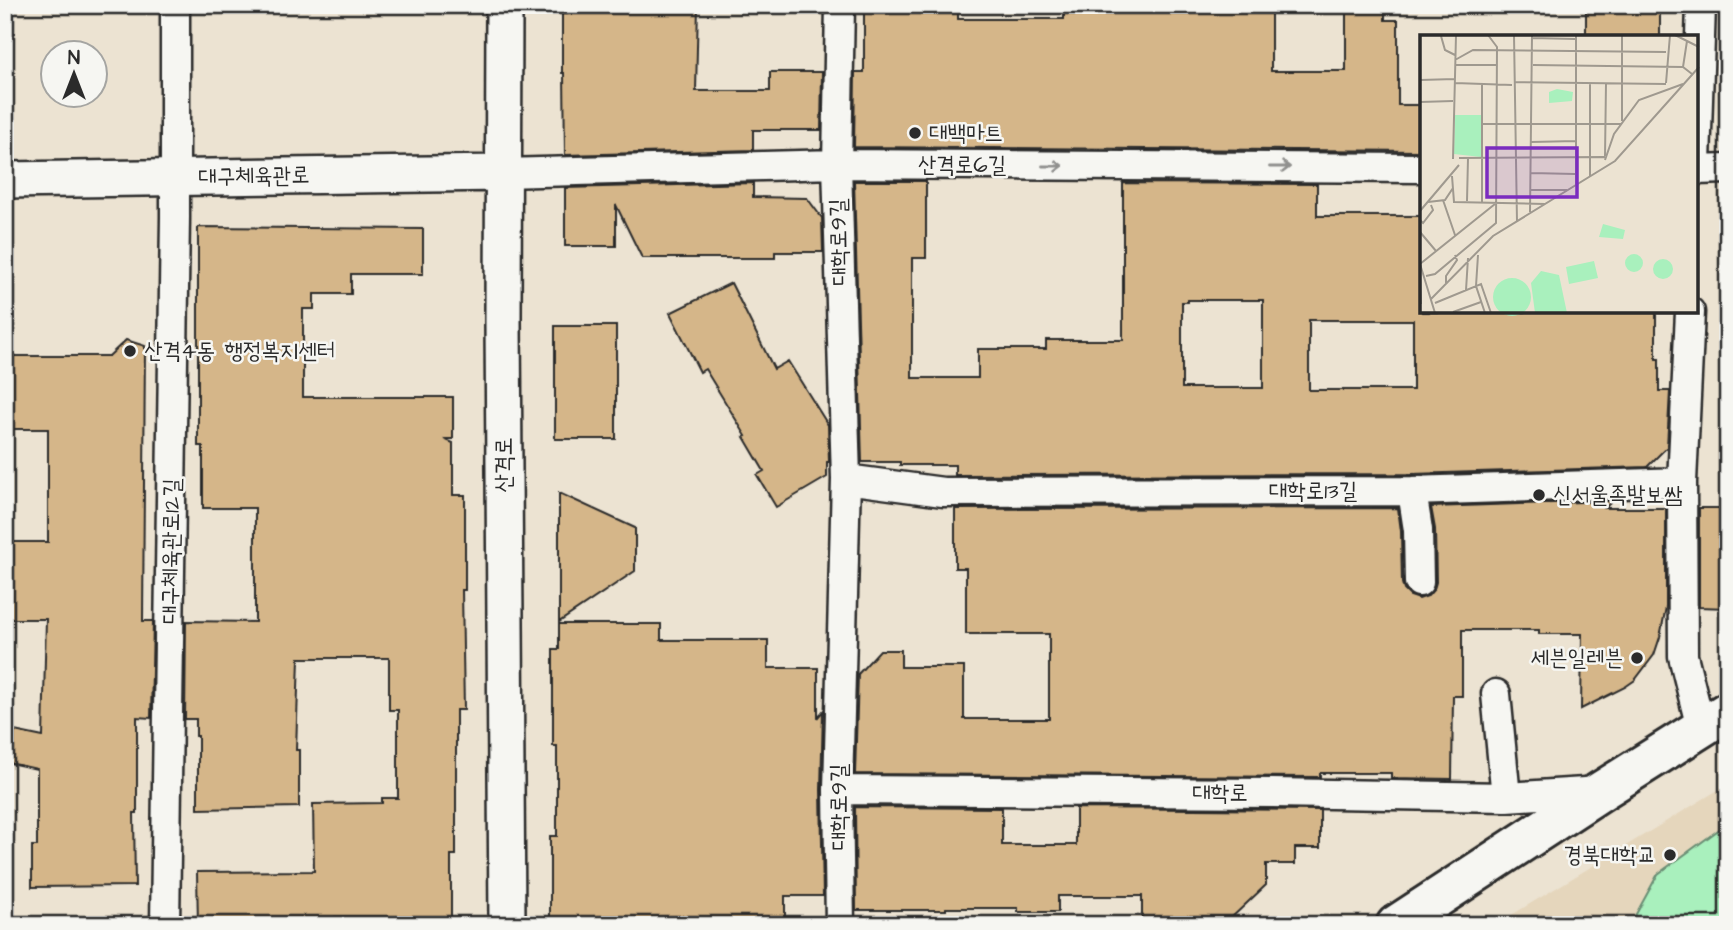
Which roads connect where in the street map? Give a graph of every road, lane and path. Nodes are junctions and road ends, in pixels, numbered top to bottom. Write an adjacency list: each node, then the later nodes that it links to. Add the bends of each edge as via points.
1 (175, 5): 11 (street, 대구체육관로12길)
2 (504, 5): 10 (street, 산격로)
3 (840, 5): 6 (street, 대학로9길)
4 (1701, 5): 5 (street)
5 (1698, 100)
6 (837, 164): 7 (street, 산격로6길, one-way to 7); 10 (street, 산격로6길); 14 (street, 대학로9길)
7 (1420, 168)
8 (1728, 169): 9 (street)
9 (1698, 170)
10 (503, 173): 11 (street, 대구체육관로); 24 (street, 산격로)
11 (175, 177): 12 (street, 대구체육관로); 23 (street, 대구체육관로12길)
12 (5, 180)
13 (1690, 313): 15 (street)
14 (846, 480): 16 (street, 대학로13길, via 943,492); 20 (street, 대학로9길)
15 (1682, 482): 16 (street, 대학로13길); 19 (street, via 1684,656)
16 (1412, 491): 17 (street)
17 (1419, 582)
18 (1496, 694): 22 (street)
19 (1715, 720): 21 (main road, 대학로)
20 (838, 790): 22 (street, 대학로); 25 (street, 대학로9길)
21 (1601, 791): 22 (street, 대학로); 26 (main road, 대학로)
22 (1506, 797)
23 (165, 925)
24 (507, 925)
25 (840, 925)
26 (1396, 925)

